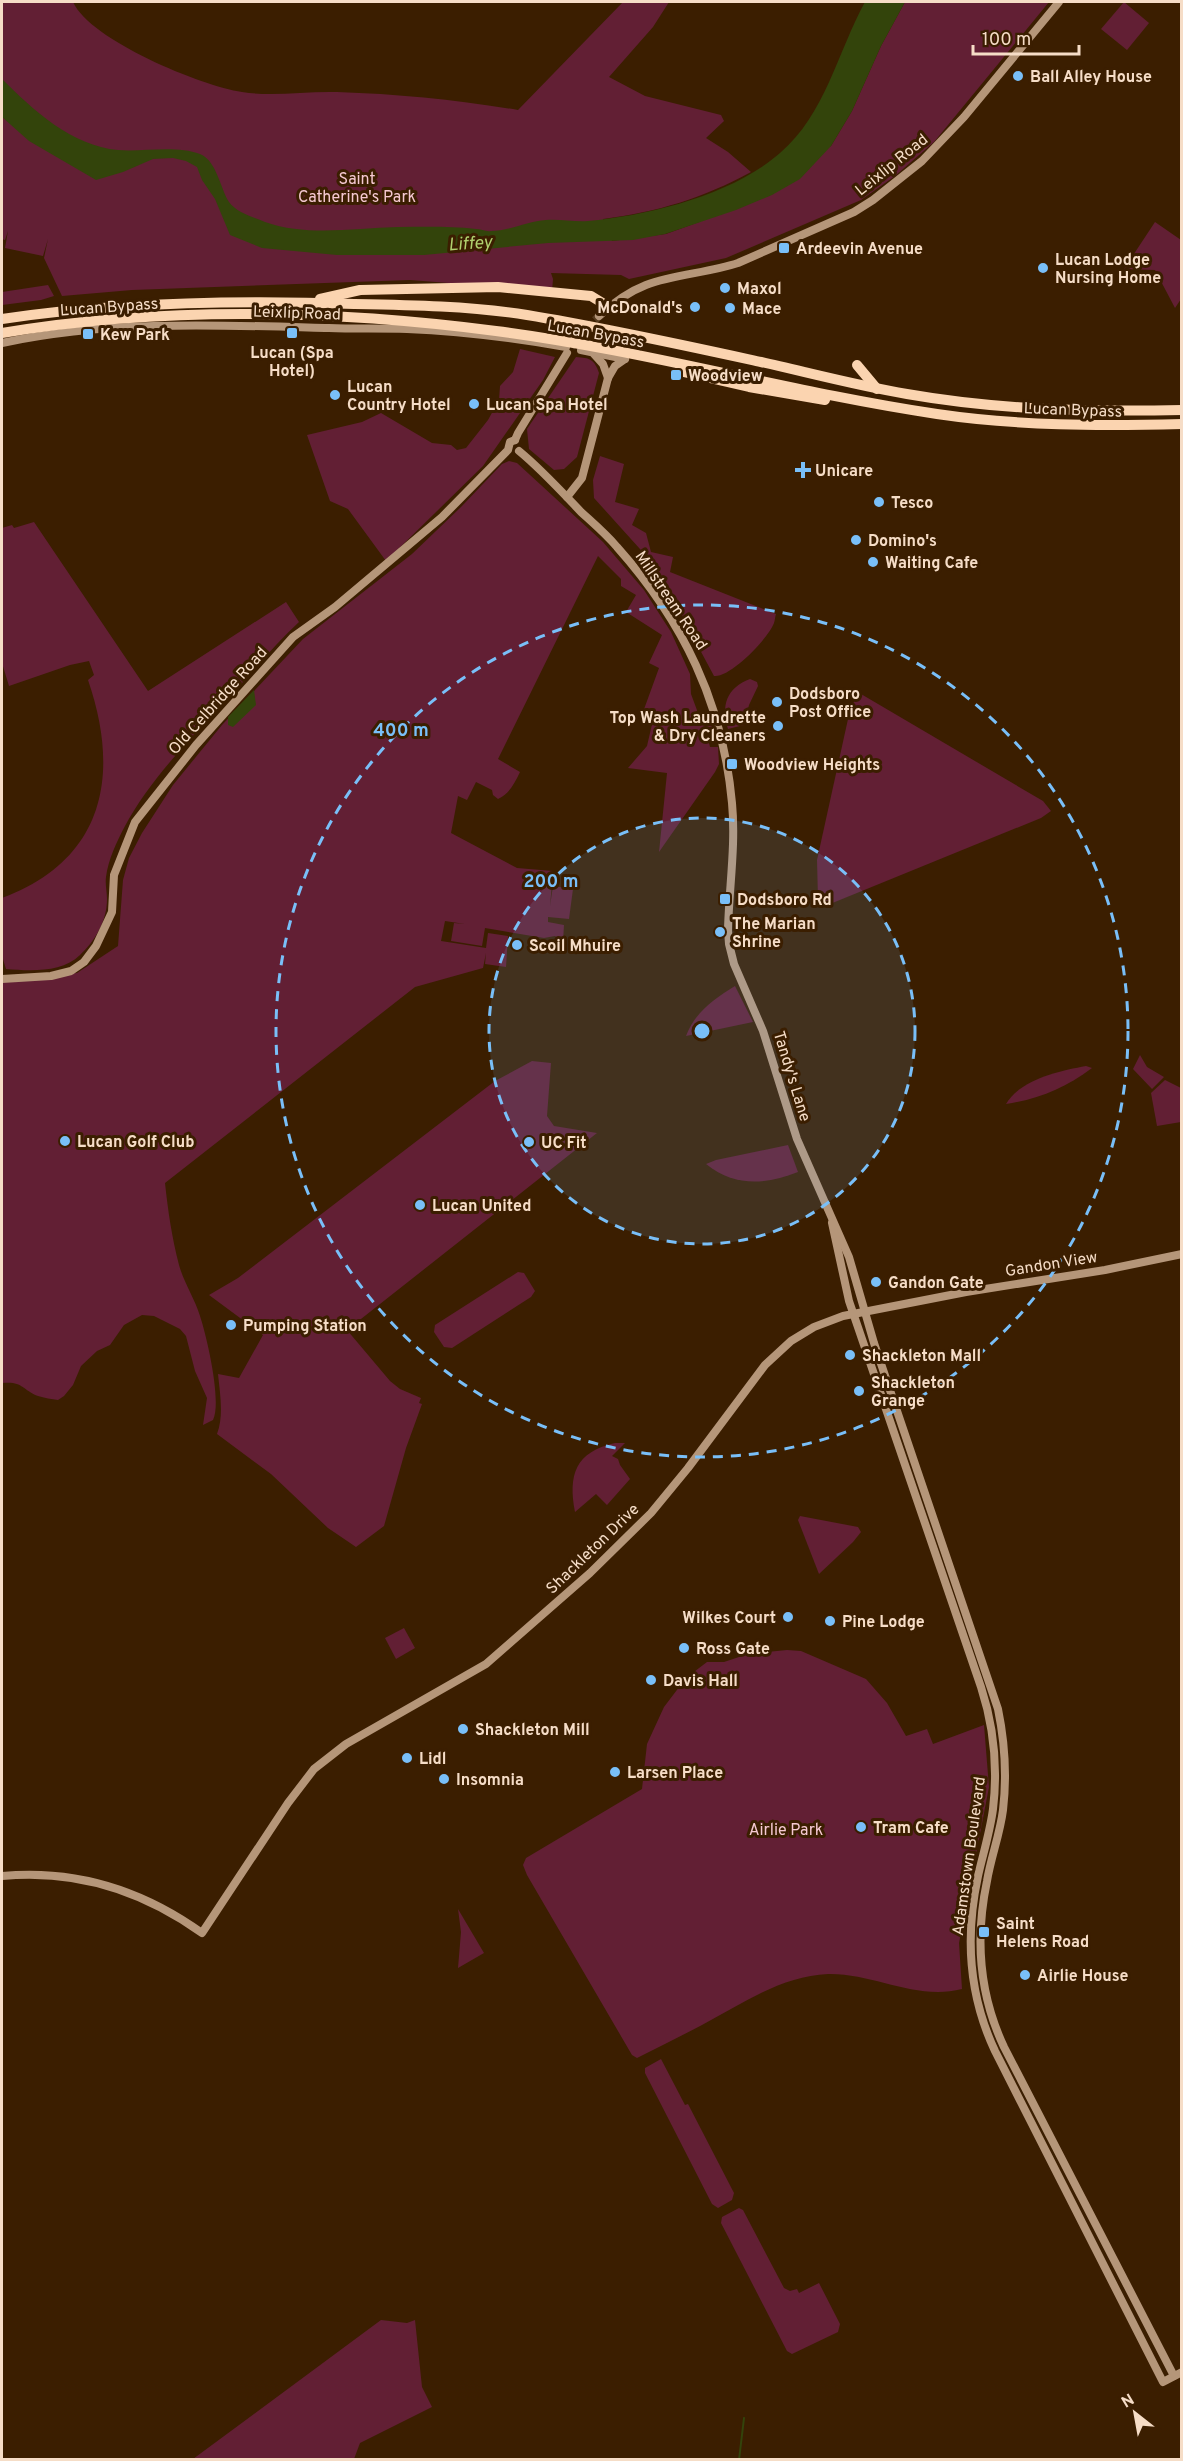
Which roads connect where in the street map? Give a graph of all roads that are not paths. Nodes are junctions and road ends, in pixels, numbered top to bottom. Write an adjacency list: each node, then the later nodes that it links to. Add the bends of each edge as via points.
1 (1059, 2): 3 (street, Leixlip Road, via 941,143 864,206 738,263 647,284)
2 (306, 302): 3 (highway, via 360,290 498,287 591,296); 5 (highway, Leixlip Road, via 138,305); 13 (highway, Lucan Bypass, via 439,306 523,314 658,339)
3 (609, 307): 4 (street)
4 (599, 316)
5 (2, 319)
6 (2, 333): 8 (highway, Lucan Bypass, via 129,319 337,316 497,331)
7 (2, 343): 8 (street, Leixlip Road, via 40,335 130,327 253,324 408,329)
8 (564, 347): 9 (highway, Lucan Bypass); 17 (street, Old Celbridge Road)
9 (584, 349): 10 (street); 12 (street, via 600,359); 14 (highway, Lucan Bypass)
10 (625, 359): 12 (street); 14 (highway, via 749,387)
11 (857, 365): 13 (highway)
12 (608, 378): 20 (street, via 582,478)
13 (877, 389): 15 (highway, Lucan Bypass, via 1026,408)
14 (894, 407): 16 (highway, Lucan Bypass, via 1025,423)
15 (1182, 410)
16 (1182, 424)
17 (515, 440): 18 (street, Old Celbridge Road, via 508,443); 19 (street)
18 (508, 450): 19 (street, via 515,454); 22 (street, Old Celbridge Road, via 442,516 335,607 293,637 196,745 135,822 114,875 112,912 96,946 76,968 51,976)
19 (519, 451): 20 (street, Millstream Road)
20 (567, 497): 21 (street, Millstream Road, via 642,578 692,656 711,698)
21 (729, 773): 23 (street, Tandy's Lane, via 734,835 729,944 740,981 763,1031 797,1139)
22 (2, 979)
23 (831, 1217): 25 (street, Tandy's Lane, via 849,1257); 26 (street, Tandy's Lane)
24 (1182, 1254): 25 (street, Gandon View)
25 (864, 1311): 26 (street, Gandon View); 28 (street, Adamstown Boulevard, via 1000,1721 1005,1757 1004,1796 980,1930 982,1974 991,2016 1019,2077)
26 (854, 1314): 27 (street, Shackleton Drive, via 814,1327 772,1357 651,1513 505,1649 475,1671 339,1749 314,1769 202,1934 162,1907 114,1888 60,1876); 28 (street, Adamstown Boulevard, via 991,1723 994,1803 974,1899 970,1942 982,2019 1163,2382)
27 (2, 1876)
28 (1178, 2374)

